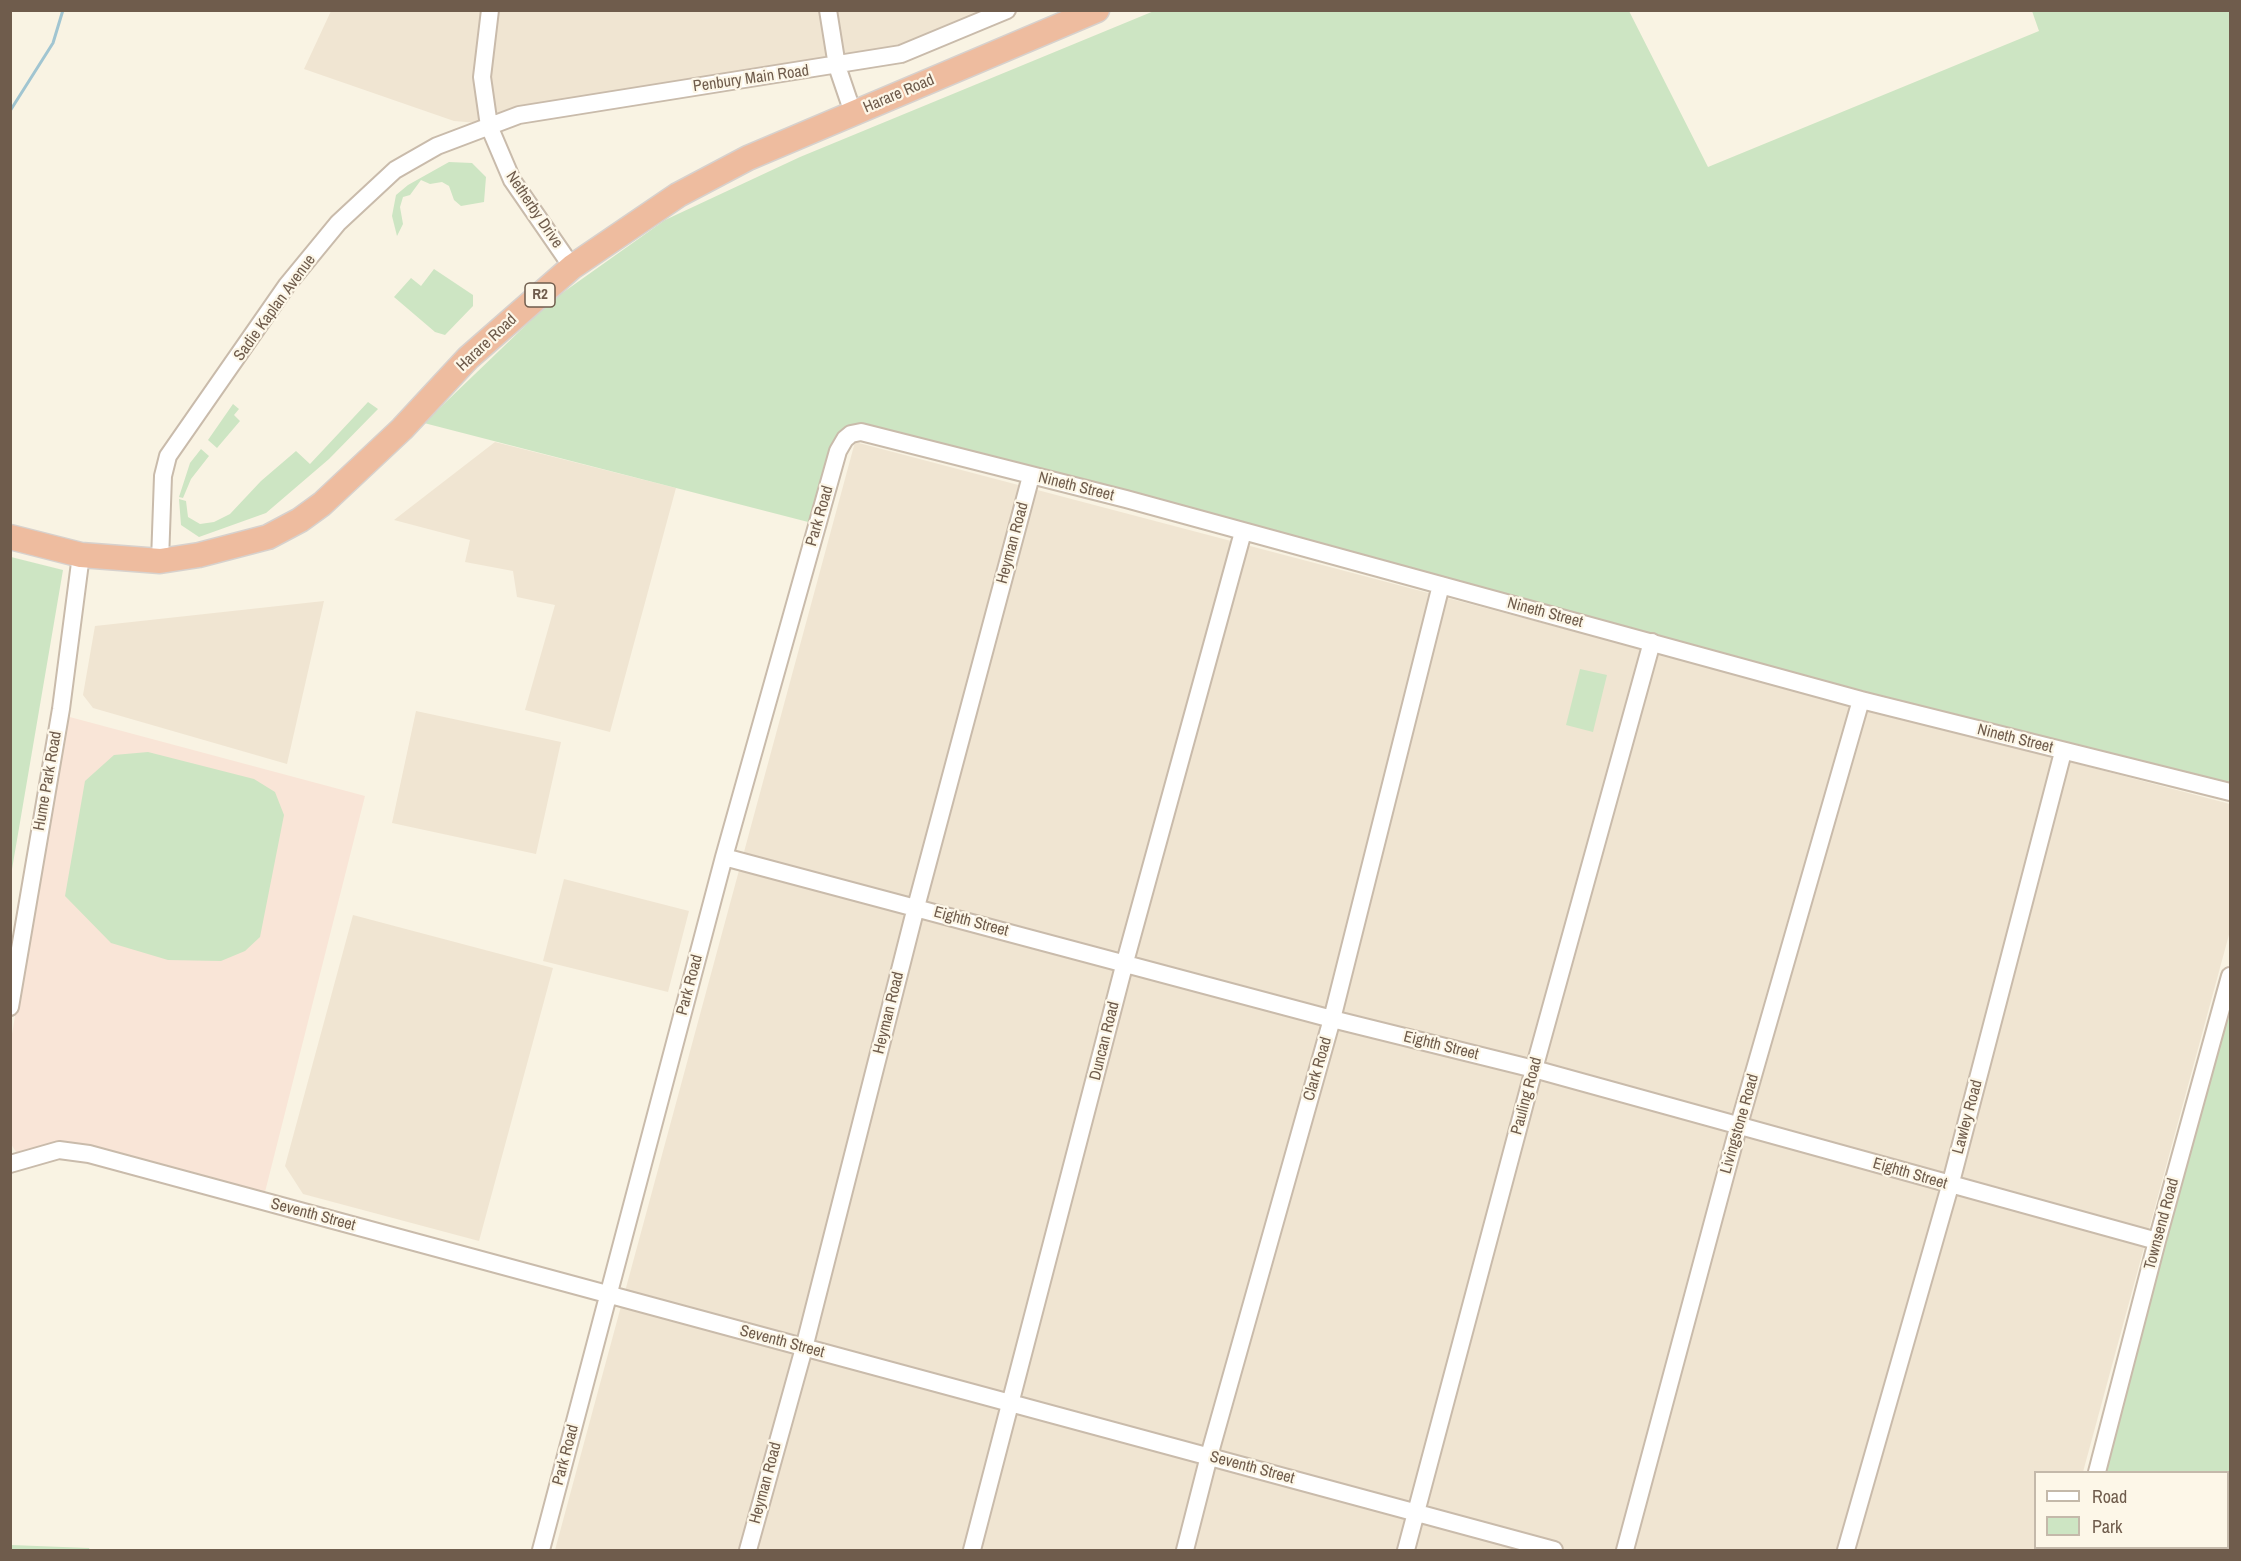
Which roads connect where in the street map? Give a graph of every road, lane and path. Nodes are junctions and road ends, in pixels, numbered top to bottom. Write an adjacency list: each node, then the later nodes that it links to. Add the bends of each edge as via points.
1 (490, 10): 7 (street, Netherby Drive, via 482,77)
2 (828, 10): 5 (street)
3 (1007, 10): 5 (street, Penbury Main Road, via 912,51)
4 (1097, 10): 6 (highway, Harare Road / R2)
5 (837, 66): 6 (street); 7 (street, Penbury Main Road, via 546,109)
6 (853, 113): 8 (highway, Harare Road / R2, via 748,158 678,195)
7 (489, 126): 8 (street, Netherby Drive, via 512,180); 14 (street, Sadie Kaplan Avenue, via 437,146 395,170 338,223 287,285 168,456 163,476)
8 (572, 267): 14 (highway, Harare Road / R2, via 468,358 402,429 307,514 268,537)
9 (861, 432): 10 (street, Nineth Street); 20 (street, Park Road, via 847,437 838,451)
10 (1031, 476): 11 (street, Nineth Street); 21 (street, Heyman Road)
11 (1243, 532): 15 (street, Nineth Street); 22 (street, Duncan Road)
12 (10, 537): 13 (highway, Harare Road / R2)
13 (81, 555): 14 (highway, Harare Road / R2); 24 (street, Hume Park Road, via 61,708)
14 (160, 561)
15 (1441, 585): 16 (street, Nineth Street); 25 (street, Clark Road)
16 (1652, 642): 17 (street, Nineth Street); 26 (street, Pauling Road)
17 (1861, 700): 18 (street, Nineth Street); 27 (street, Livingstone Road)
18 (2063, 752): 19 (street, Nineth Street); 29 (street, Lawley Road)
19 (2230, 792)
20 (724, 857): 21 (street, Eighth Street); 31 (street, Park Road)
21 (916, 907): 22 (street, Eighth Street); 32 (street, Heyman Road)
22 (1125, 962): 25 (street, Eighth Street); 33 (street, Duncan Road)
23 (2230, 976): 30 (street, Townsend Road)
24 (10, 1007)
25 (1332, 1019): 26 (street, Eighth Street); 34 (street, Clark Road)
26 (1534, 1069): 27 (street, Eighth Street); 36 (street, Pauling Road)
27 (1738, 1128): 29 (street, Eighth Street); 43 (street, Livingstone Road)
28 (12, 1159): 31 (street, Seventh Street, via 59,1150 89,1154)
29 (1950, 1186): 30 (street, Eighth Street); 44 (street, Lawley Road)
30 (2157, 1241): 35 (street, Townsend Road)
31 (609, 1294): 32 (street, Seventh Street); 37 (street, Park Road)
32 (804, 1348): 33 (street, Seventh Street); 38 (street, Heyman Road)
33 (1011, 1403): 34 (street, Seventh Street); 39 (street, Duncan Road)
34 (1209, 1456): 36 (street, Seventh Street); 40 (street, Clark Road)
35 (2098, 1471)
36 (1416, 1513): 41 (street, Pauling Road); 42 (street, Seventh Street)
37 (541, 1551)
38 (748, 1551)
39 (972, 1551)
40 (1185, 1551)
41 (1406, 1551)
42 (1554, 1551)
43 (1625, 1551)
44 (1846, 1551)

